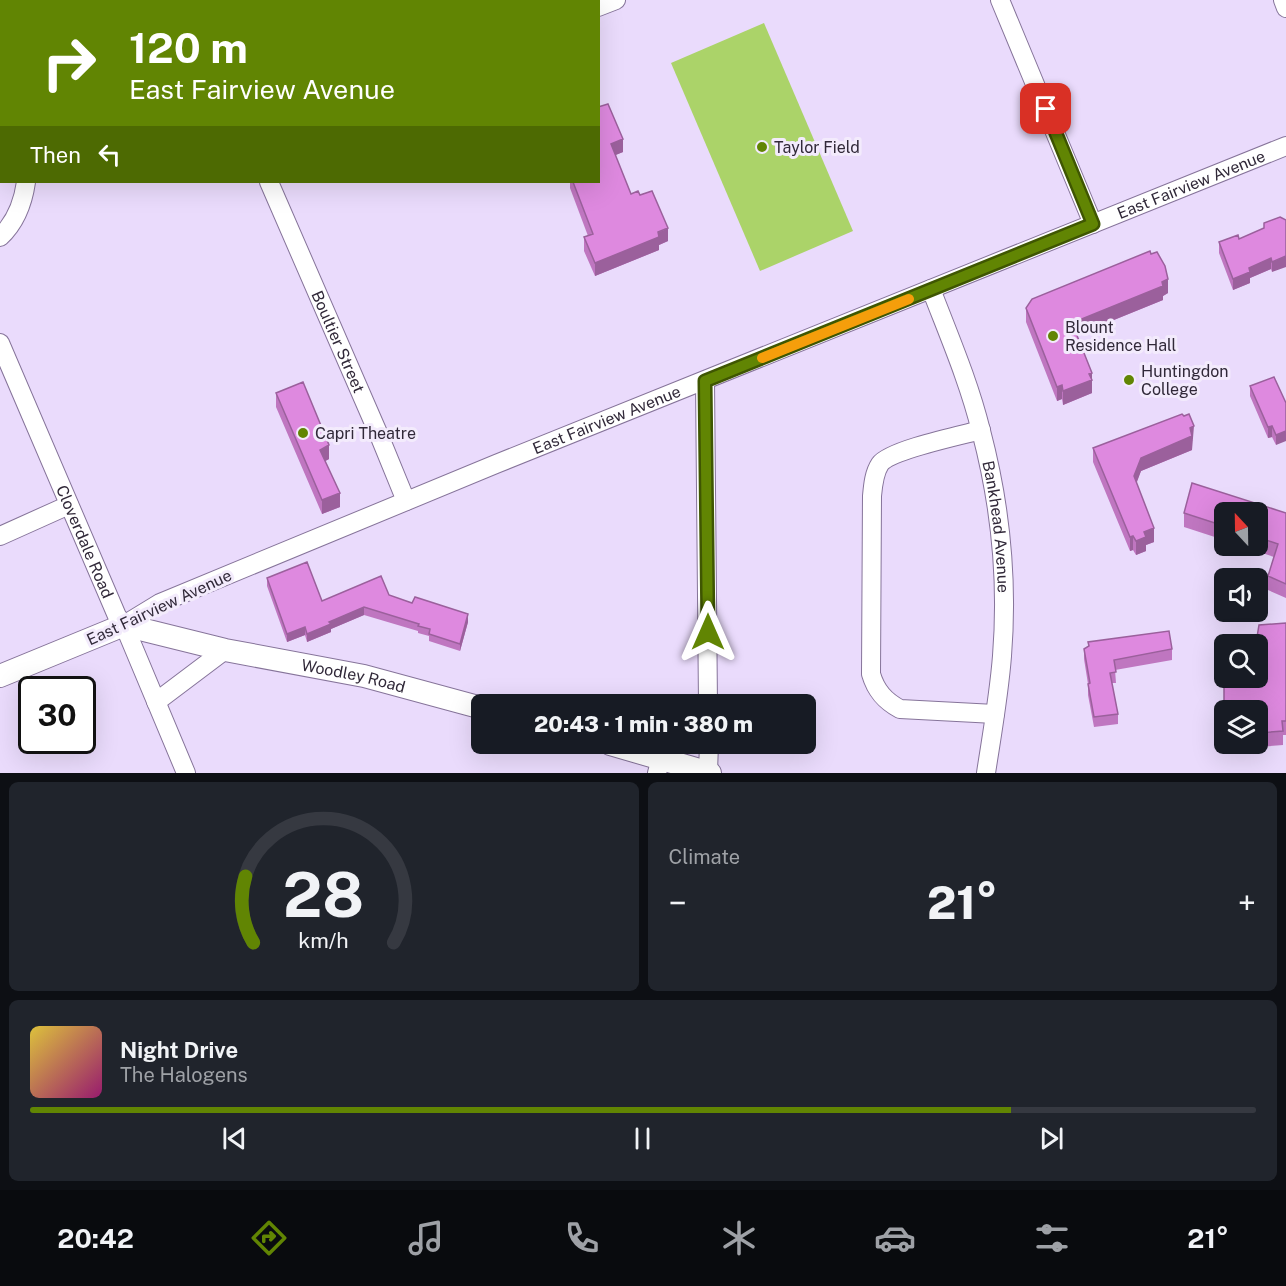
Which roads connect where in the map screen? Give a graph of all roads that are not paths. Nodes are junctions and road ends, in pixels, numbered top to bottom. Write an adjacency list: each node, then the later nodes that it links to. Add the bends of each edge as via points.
1 (616, 0): 4 (street)
2 (1000, 0): 9 (street)
3 (1283, 0): 5 (street)
4 (600, 6)
5 (1286, 8)
6 (1286, 146): 9 (street, East Fairview Avenue)
7 (26, 183): 10 (street, via 15,219)
8 (269, 183): 15 (street, Boultier Street)
9 (1093, 224): 11 (street, East Fairview Avenue)
10 (0, 237)
11 (931, 290): 13 (street, East Fairview Avenue); 14 (street, Bankhead Avenue)
12 (0, 343): 16 (street, Cloverdale Road)
13 (705, 381): 15 (street, East Fairview Avenue); 21 (street)
14 (981, 430): 24 (street, Bankhead Avenue, via 997,508 1003,580 1002,656); 24 (street, via 895,454 880,464 872,496 871,675 880,694 900,709)
15 (406, 501): 18 (street, East Fairview Avenue, via 160,603)
16 (69, 505): 17 (street); 18 (street, Cloverdale Road)
17 (0, 536)
18 (124, 625): 19 (main road, Woodley Road); 20 (main road, East Fairview Avenue); 22 (street, Cloverdale Road)
19 (225, 650): 22 (street); 23 (main road, Woodley Road, via 364,676)
20 (0, 676)
21 (708, 694)
22 (156, 702): 28 (street, Cloverdale Road)
23 (471, 705)
24 (995, 714): 30 (street, Bankhead Avenue)
25 (632, 754): 27 (main road)
26 (710, 754): 29 (street)
27 (659, 766): 29 (main road)
28 (186, 773)
29 (709, 773)
30 (986, 773)

